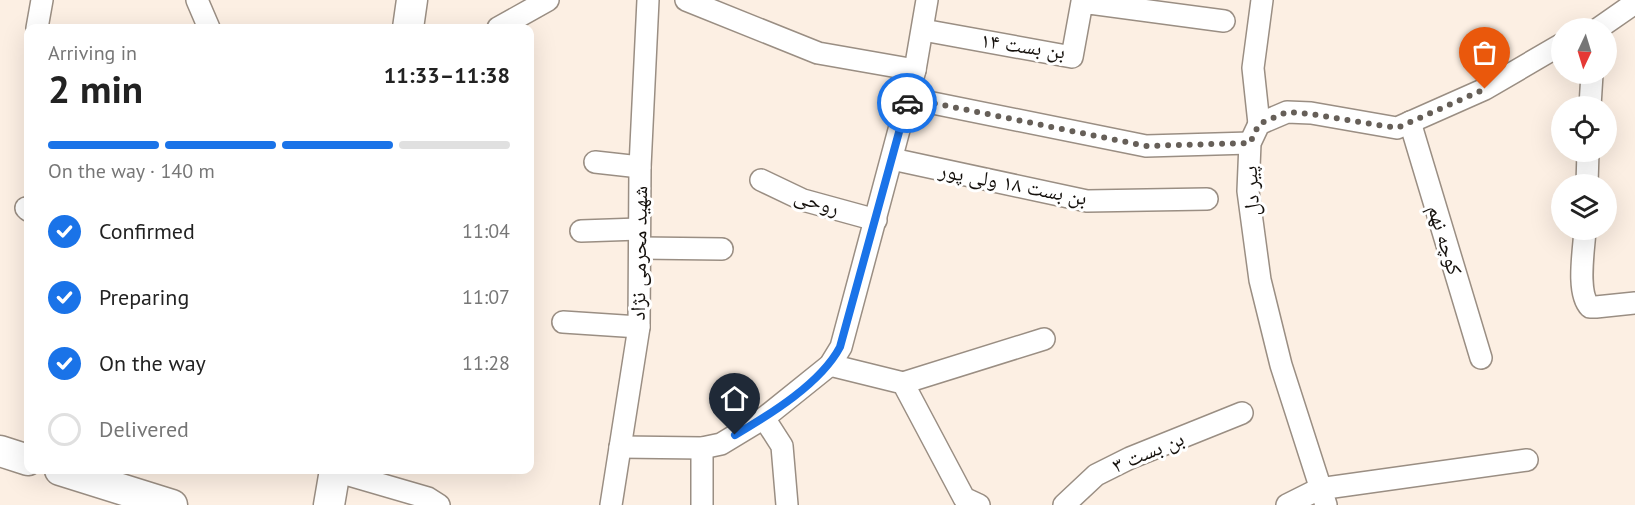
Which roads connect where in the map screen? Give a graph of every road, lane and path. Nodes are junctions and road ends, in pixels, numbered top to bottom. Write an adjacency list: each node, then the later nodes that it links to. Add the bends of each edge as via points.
1 (42, 0): 12 (street)
2 (197, 0): 13 (street)
3 (412, 0): 14 (street)
4 (548, 0): 15 (street)
5 (648, 0): 24 (street, شهید محرمی نژاد)
6 (686, 0): 18 (street, via 818,53)
7 (927, 0): 16 (street)
8 (1262, 0): 21 (street, پیر دل, via 1253,68)
9 (1635, 3): 10 (street)
10 (1613, 18)
11 (1224, 21): 16 (street, بن بست ۱۴, via 1082,2 1072,57)
12 (38, 24)
13 (206, 24)
14 (409, 24)
15 (505, 24)
16 (923, 30): 18 (street)
17 (1551, 50): 20 (street, via 1485,89)
18 (915, 70): 19 (street)
19 (908, 98): 21 (street, via 1146,146); 22 (street)
20 (1410, 122): 21 (street, via 1397,128 1287,112); 36 (street, کوچه نهم)
21 (1255, 134): 49 (street, پیر دل, via 1248,191 1260,280 1281,365)
22 (892, 159): 26 (street, بن بست ۱۸ ولی پور, via 1087,201); 27 (street)
23 (595, 162): 24 (street)
24 (640, 167): 29 (street, شهید محرمی نژاد)
25 (761, 180): 27 (street, روحی, via 802,200)
26 (1207, 199)
27 (876, 220): 37 (street, via 840,347)
28 (581, 231): 29 (street)
29 (639, 239): 31 (street); 34 (street, شهید محرمی نژاد)
30 (1584, 240): 32 (street, via 1584,301 1590,307)
31 (722, 249)
32 (1635, 303)
33 (563, 322): 34 (street)
34 (639, 327): 41 (street, شهید محرمی نژاد)
35 (1044, 339): 38 (street)
36 (1481, 358)
37 (830, 365): 38 (street); 40 (street)
38 (903, 383): 57 (street, via 964,498)
39 (1242, 413): 58 (street, بن بست ۳, via 1096,475)
40 (764, 418): 42 (street, via 721,444); 56 (street, via 782,446)
41 (620, 447): 42 (street); 54 (street, شهید محرمی نژاد)
42 (702, 448): 55 (street)
43 (0, 451): 44 (street)
44 (24, 459)
45 (1527, 460): 49 (street)
46 (71, 474): 50 (street)
47 (334, 474): 52 (street)
48 (348, 474): 53 (street, via 428,498)
49 (1322, 497): 59 (street)
50 (139, 500): 51 (street)
51 (172, 505)
52 (329, 505)
53 (439, 505)
54 (611, 505)
55 (702, 505)
56 (787, 505)
57 (979, 505)
58 (1064, 505)
59 (1287, 505)

